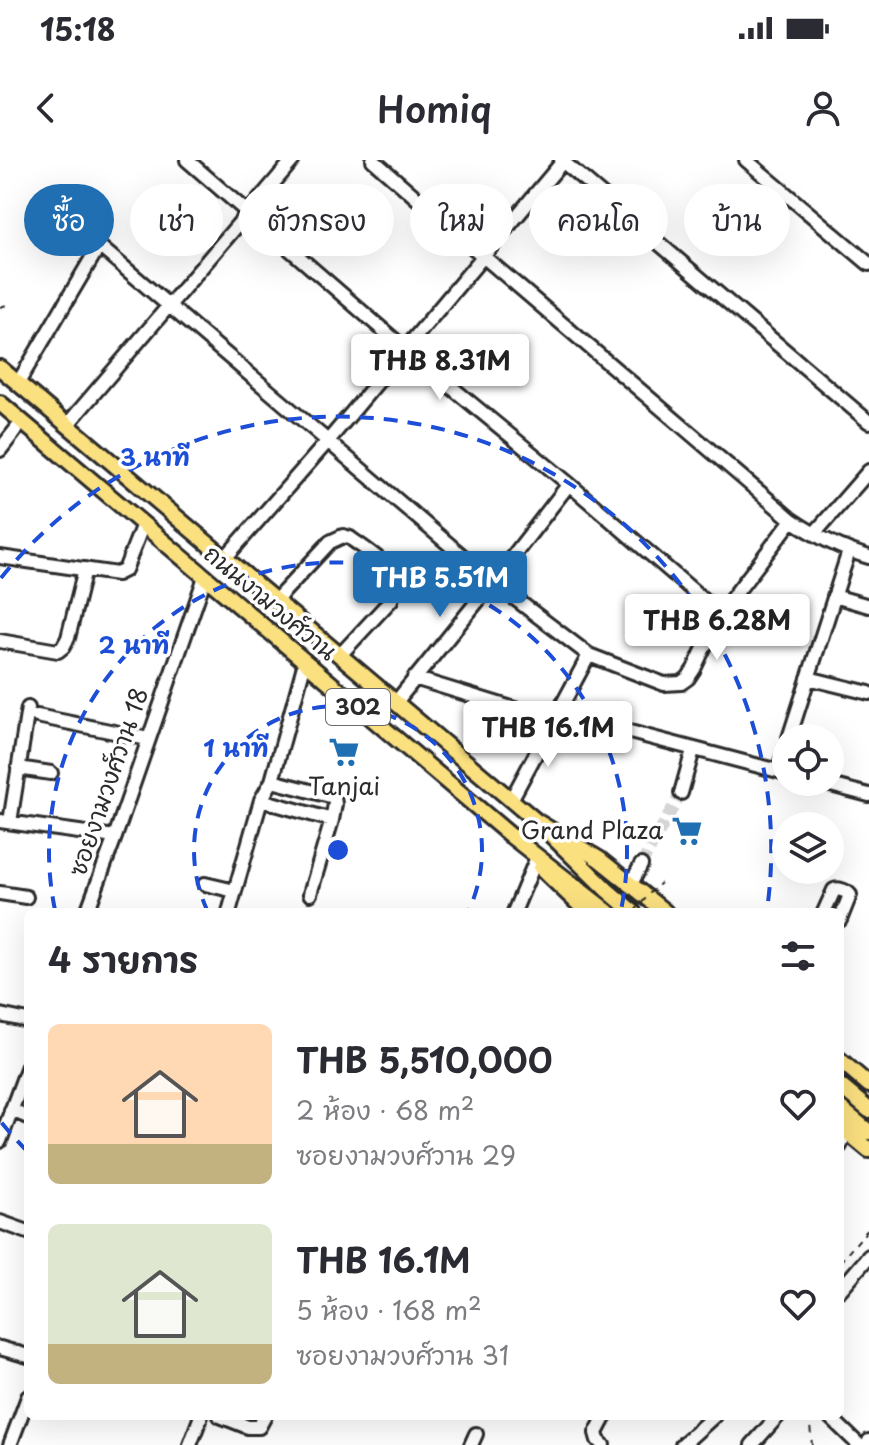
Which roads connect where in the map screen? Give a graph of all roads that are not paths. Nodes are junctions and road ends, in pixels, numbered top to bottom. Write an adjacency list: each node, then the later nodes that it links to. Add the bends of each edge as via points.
1 (187, 160): 8 (street)
2 (293, 160): 6 (street)
3 (373, 160): 7 (street)
4 (563, 160): 9 (street); 20 (street)
5 (746, 160): 13 (street)
6 (272, 184)
7 (410, 192)
8 (239, 204)
9 (513, 220)
10 (239, 223): 14 (street)
11 (298, 256): 15 (street)
12 (483, 256): 15 (street); 26 (street)
13 (869, 264)
14 (169, 305): 17 (street, via 99,246); 21 (street); 22 (street)
15 (405, 349): 22 (street); 25 (street)
16 (0, 368): 17 (main road, ถนนงามวงศ์วาน / 302)
17 (18, 383): 21 (main road, ถนนงามวงศ์วาน / 302)
18 (0, 403): 19 (main road, ถนนงามวงศ์วาน / 302)
19 (22, 422): 23 (street); 27 (main road, ถนนงามวงศ์วาน / 302)
20 (869, 422)
21 (68, 424): 31 (main road, ถนนงามวงศ์วาน / 302)
22 (328, 441): 31 (street); 35 (street)
23 (0, 450)
24 (869, 471): 28 (street)
25 (569, 484): 35 (street); 39 (street)
26 (792, 520): 28 (street); 39 (street)
27 (143, 524): 33 (street, via 125,570 117,574); 34 (main road, ถนนงามวงศ์วาน / 302)
28 (814, 534): 29 (street)
29 (849, 551): 32 (street); 36 (street)
30 (0, 557): 33 (street)
31 (226, 557): 37 (main road, ถนนงามวงศ์วาน / 302)
32 (869, 557)
33 (85, 569): 40 (street, via 63,647 58,651)
34 (205, 577): 43 (main road, ถนนงามวงศ์วาน / 302); 50 (street, ซอยงามวงศ์วาน 18)
35 (493, 582): 42 (street); 44 (street)
36 (834, 596): 38 (street); 45 (street)
37 (276, 600): 41 (main road, ถนนงามวงศ์วาน / 302); 41 (street, via 330,542 343,536 391,570 396,581 391,600)
38 (869, 606)
39 (720, 614): 42 (street, via 694,669 681,683 664,684)
40 (0, 641)
41 (340, 655): 47 (main road, ถนนงามวงศ์วาน / 302)
42 (589, 655): 48 (street)
43 (305, 662): 55 (street); 64 (main road, ถนนงามวงศ์วาน / 302)
44 (414, 678): 47 (street); 48 (street)
45 (808, 678): 46 (street); 49 (street)
46 (869, 693)
47 (396, 702): 60 (main road, ถนนงามวงศ์วาน / 302)
48 (554, 721): 51 (street, via 607,726); 60 (street)
49 (793, 724)
50 (148, 739): 52 (street, via 33,712); 65 (street, ซอยงามวงศ์วาน 18)
51 (693, 750): 53 (street); 57 (street)
52 (18, 768): 54 (street); 63 (street)
53 (772, 770)
54 (51, 773)
55 (272, 781): 59 (street); 61 (street, via 334,797)
56 (844, 788): 58 (street)
57 (681, 793)
58 (869, 795)
59 (261, 800): 61 (street); 70 (street)
60 (511, 800): 62 (main road, ถนนงามวงศ์วาน / 302)
61 (332, 820): 72 (street)
62 (536, 821): 69 (main road, ถนนงามวงศ์วาน / 302); 79 (main road, ถนนงามวงศ์วาน / 302)
63 (5, 822): 65 (street)
64 (511, 836): 66 (main road, ถนนงามวงศ์วาน / 302); 77 (main road, ถนนงามวงศ์วาน / 302)
65 (115, 837): 74 (street, ซอยงามวงศ์วาน 18)
66 (535, 862): 76 (street); 78 (main road, ถนนงามวงศ์วาน / 302)
67 (641, 865): 69 (street)
68 (205, 884): 70 (street)
69 (631, 884): 80 (main road, ถนนงามวงศ์วาน / 302)
70 (235, 891): 75 (street)
71 (0, 893): 73 (street)
72 (310, 894)
73 (26, 897)
74 (88, 908)
75 (232, 908)
76 (516, 908)
77 (590, 908)
78 (590, 908)
79 (629, 908)
80 (660, 908)
81 (826, 908): 82 (street, via 836,889 850,895)
82 (844, 910)
83 (0, 1015): 84 (street)
84 (24, 1020)
85 (844, 1063): 87 (main road)
86 (24, 1076): 89 (street)
87 (869, 1085)
88 (844, 1089): 90 (main road)
89 (11, 1110): 92 (street); 95 (street)
90 (869, 1110)
91 (844, 1111): 94 (main road)
92 (24, 1115)
93 (844, 1129): 96 (main road)
94 (869, 1132)
95 (0, 1141)
96 (869, 1150)
97 (0, 1222): 98 (street)
98 (24, 1231)
99 (869, 1256): 100 (street)
100 (844, 1285)
101 (0, 1348): 102 (street)
102 (24, 1355)
103 (24, 1408): 111 (street)
104 (199, 1420): 112 (street)
105 (230, 1420): 106 (street, via 248,1427 259,1427)
106 (263, 1420)
107 (603, 1420): 113 (street, via 596,1433)
108 (710, 1420): 114 (street)
109 (774, 1420): 115 (street)
110 (833, 1420): 116 (street)
111 (10, 1445)
112 (190, 1445)
113 (603, 1445)
114 (682, 1445)
115 (752, 1445)
116 (859, 1445)

